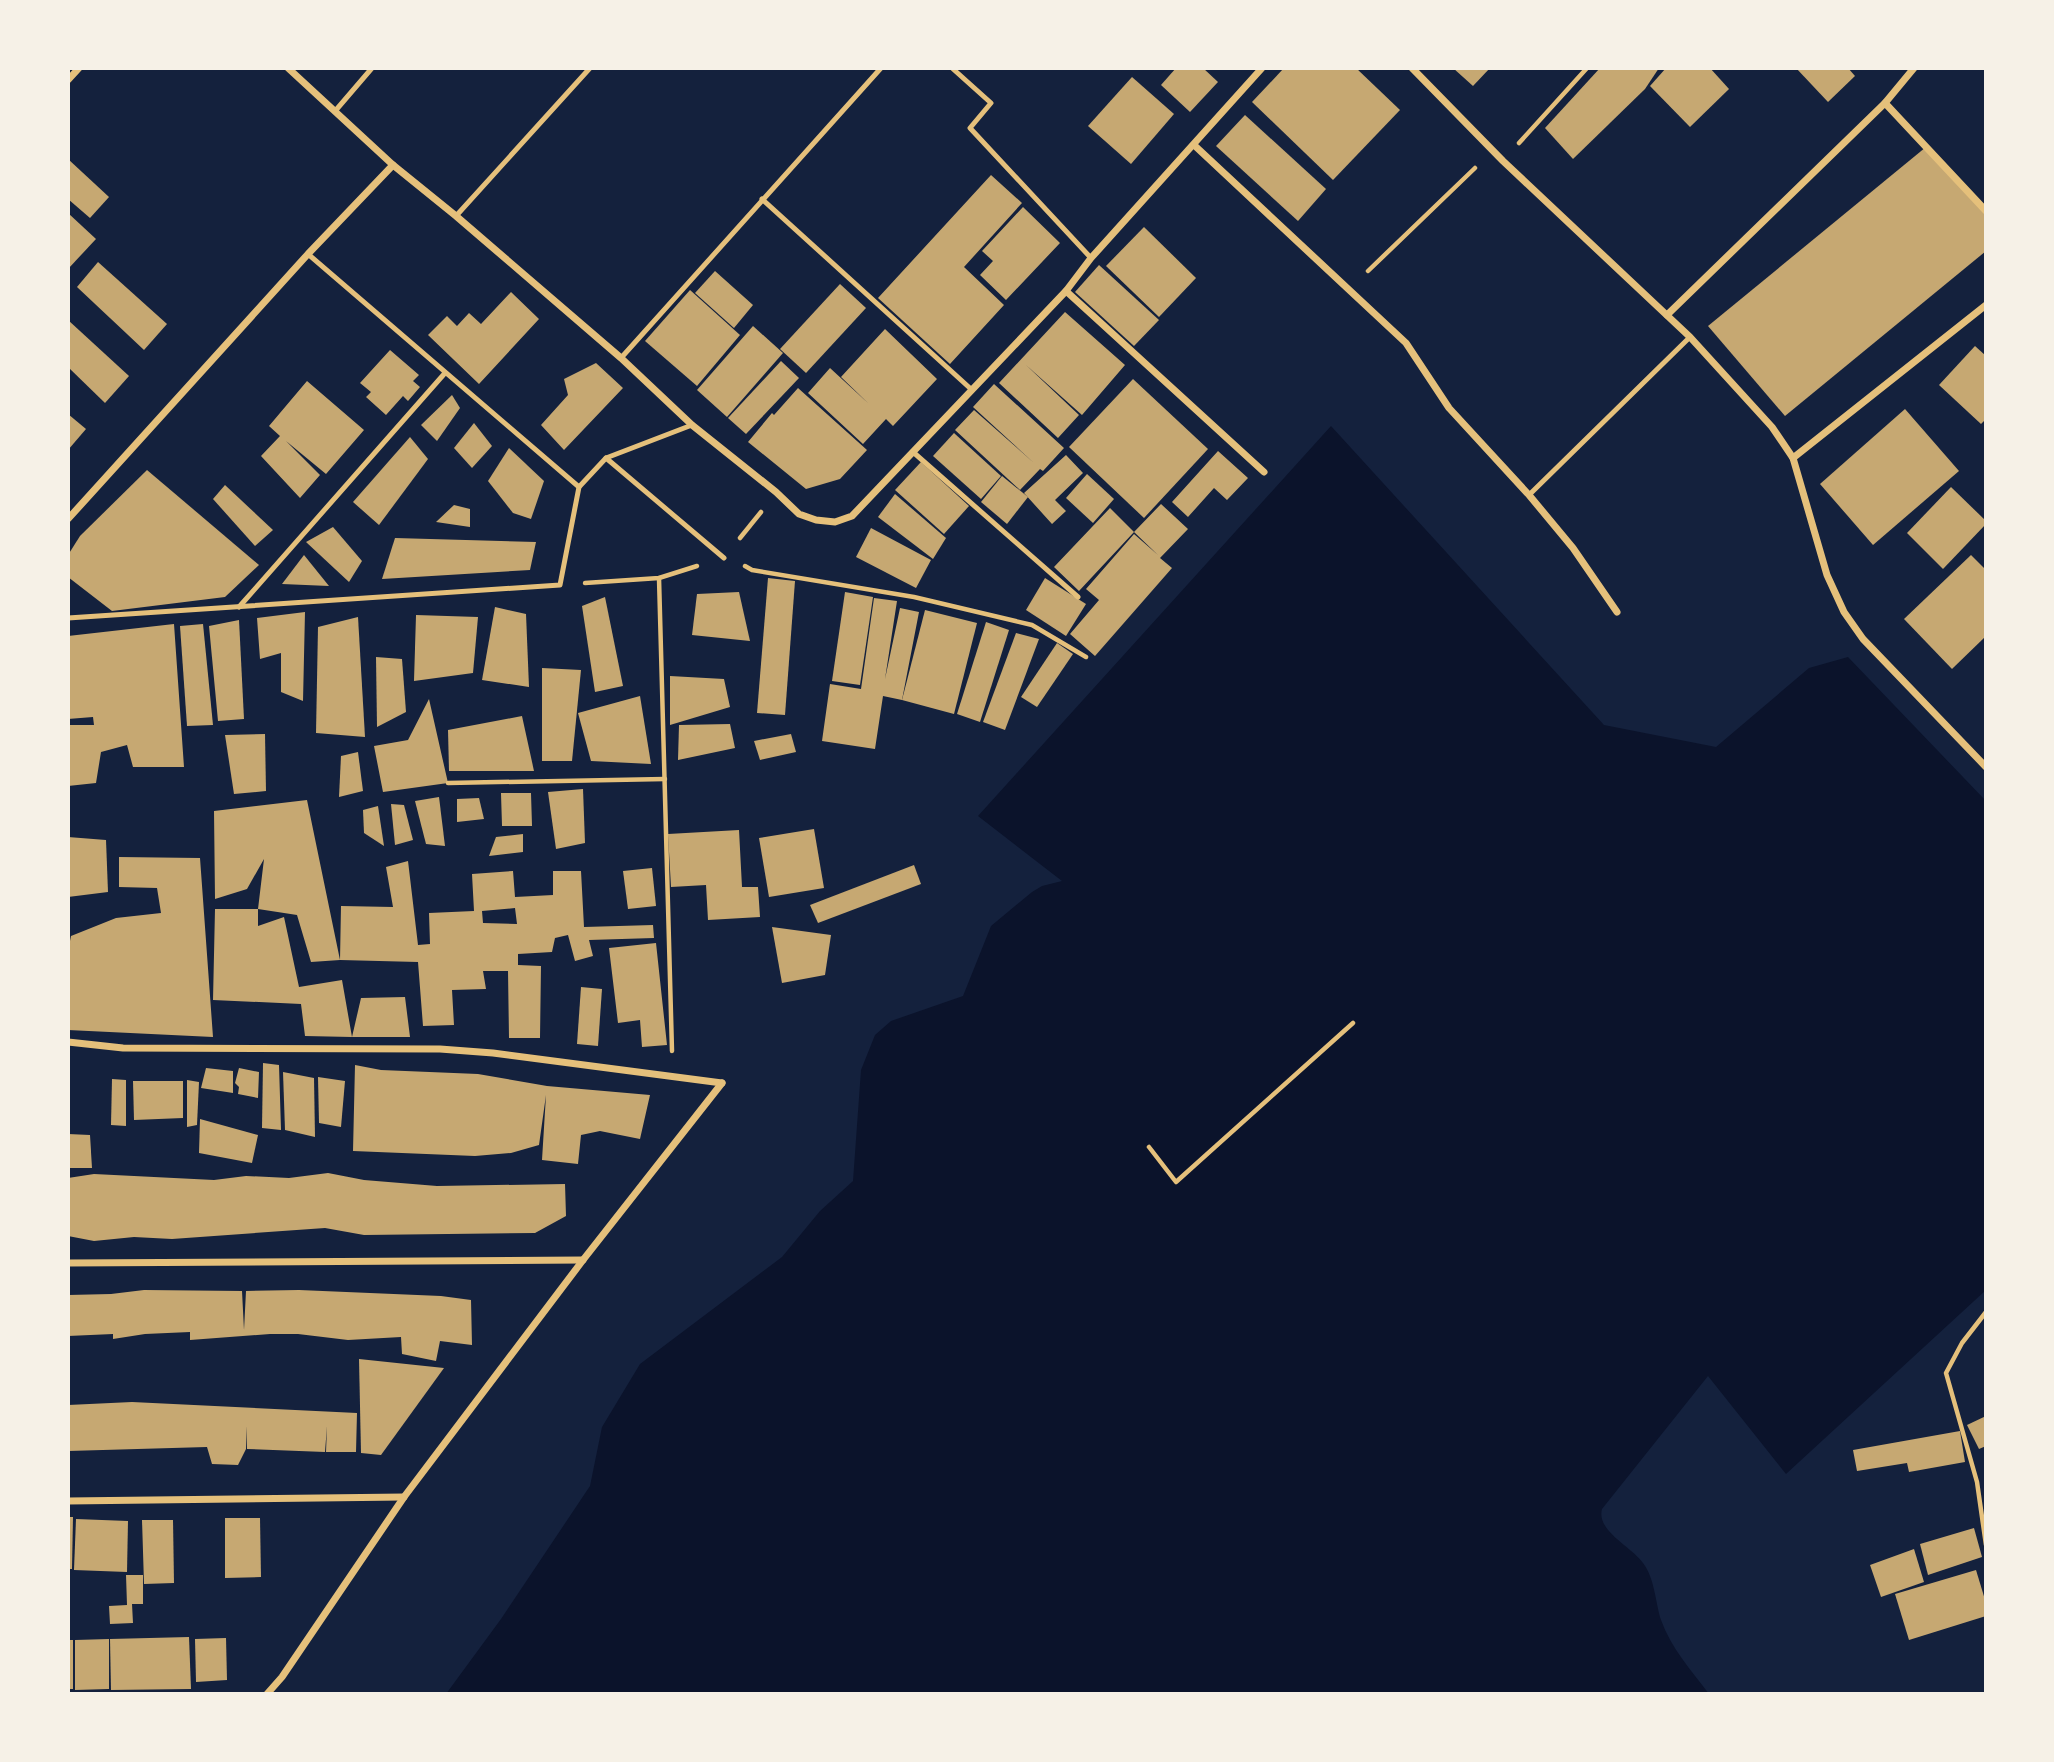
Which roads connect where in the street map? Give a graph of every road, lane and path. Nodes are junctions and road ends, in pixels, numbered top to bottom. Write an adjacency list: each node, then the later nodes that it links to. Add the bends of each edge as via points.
1 (79, 68): 11 (street)
2 (288, 68): 13 (street)
3 (372, 68): 13 (lane)
4 (590, 68): 20 (lane)
5 (881, 68): 18 (lane)
6 (952, 68): 22 (lane, via 991,103 970,128)
7 (1262, 68): 14 (street)
8 (1412, 68): 15 (street)
9 (1587, 68): 16 (path)
10 (1914, 68): 12 (street)
11 (68, 80)
12 (1885, 103): 19 (street); 26 (street)
13 (336, 110): 17 (street)
14 (1194, 145): 22 (street); 23 (street)
15 (1493, 150): 16 (street); 23 (path)
16 (1503, 161): 26 (street)
17 (393, 166): 20 (street); 21 (street)
18 (762, 199): 28 (lane); 30 (lane)
19 (1986, 211)
20 (456, 216): 28 (street)
21 (308, 254): 29 (lane); 39 (street)
22 (1091, 258): 24 (street)
23 (1348, 290): 38 (street, via 1406,343 1449,408)
24 (1066, 291): 30 (street); 35 (street)
25 (1986, 305): 34 (street)
26 (1667, 315): 27 (street)
27 (1690, 337): 34 (street, via 1750,400); 38 (lane)
28 (621, 358): 31 (street)
29 (445, 373): 36 (lane); 44 (lane)
30 (972, 390): 32 (street)
31 (692, 425): 33 (lane); 37 (street)
32 (913, 452): 37 (street, via 852,516 835,522 799,514); 43 (lane)
33 (606, 458): 36 (lane); 40 (lane)
34 (1793, 458): 48 (street, via 1827,575 1844,612 1863,639)
35 (1264, 471)
36 (579, 486): 42 (lane)
37 (776, 492): 40 (path)
38 (1529, 495): 45 (street)
39 (68, 519)
40 (724, 558): 41 (path); 47 (path, via 752,570 914,597 1032,625)
41 (659, 578): 42 (path); 49 (path)
42 (560, 585): 44 (lane)
43 (1079, 597)
44 (238, 608): 46 (lane)
45 (1617, 612)
46 (68, 618)
47 (1086, 657)
48 (1986, 767)
49 (665, 779): 50 (path); 53 (path)
50 (448, 783)
51 (1353, 1023): 54 (path, via 1177,1182)
52 (68, 1042): 53 (street, via 123,1048 440,1049)
53 (672, 1077): 55 (street, via 722,1083)
54 (1149, 1147)
55 (583, 1259): 56 (street); 58 (street)
56 (68, 1264)
57 (1986, 1312): 60 (path, via 1946,1373 1977,1482)
58 (404, 1497): 59 (street); 61 (street)
59 (68, 1501)
60 (1986, 1545)
61 (267, 1694)

